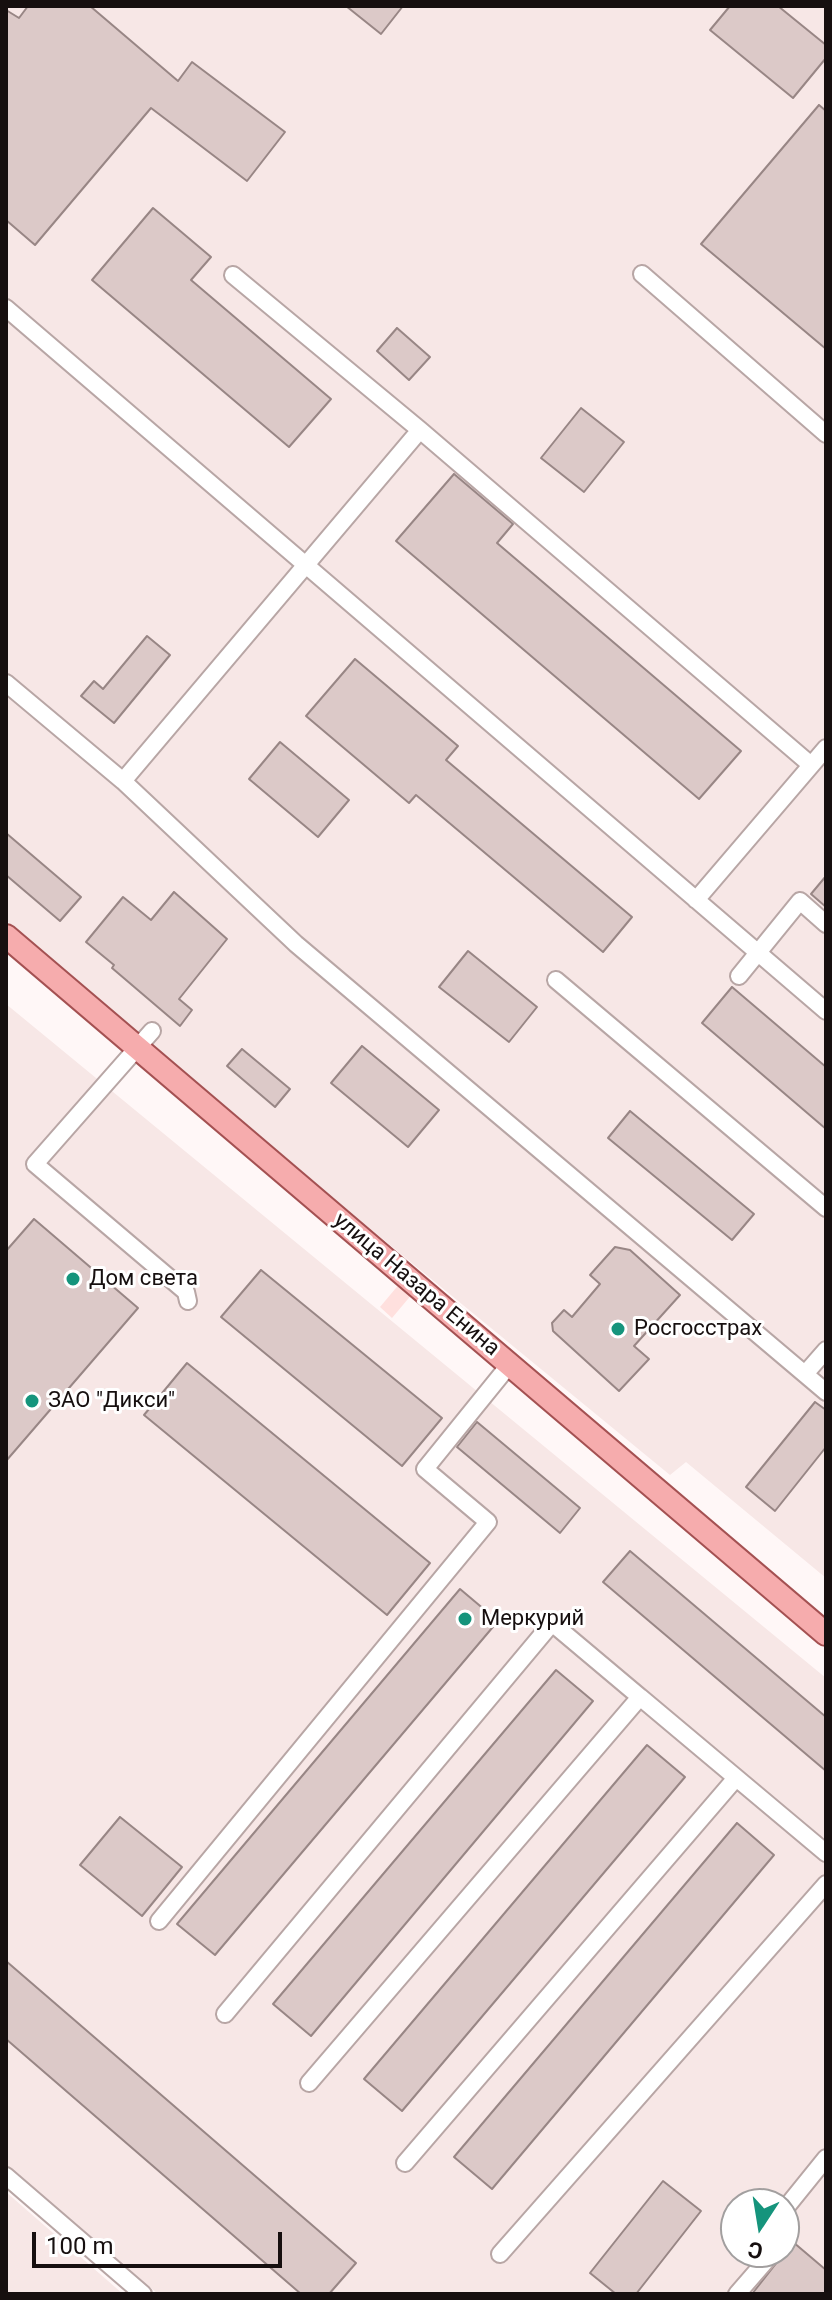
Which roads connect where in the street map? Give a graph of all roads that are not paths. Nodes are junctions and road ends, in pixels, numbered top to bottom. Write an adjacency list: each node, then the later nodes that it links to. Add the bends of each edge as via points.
1 (642, 274): 5 (street)
2 (233, 275): 4 (street)
3 (8, 314): 6 (street)
4 (420, 430): 6 (street); 9 (street)
5 (826, 434)
6 (307, 563): 10 (street); 11 (street)
7 (6, 683): 10 (street)
8 (826, 748): 9 (street)
9 (811, 765): 11 (street)
10 (123, 781): 23 (street, via 296,944)
11 (696, 900): 14 (street)
12 (826, 924): 14 (street, via 800,901)
13 (6, 936): 18 (main road, улица Назара Енина)
14 (758, 953): 15 (street); 17 (street)
15 (739, 976)
16 (556, 980): 19 (street)
17 (826, 1011)
18 (145, 1039): 20 (street, via 35,1164 186,1292); 22 (main road, улица Назара Енина)
19 (826, 1208)
20 (188, 1301)
21 (826, 1350): 23 (street)
22 (510, 1364): 25 (main road, улица Назара Енина); 30 (street, via 425,1469 488,1522)
23 (805, 1374): 24 (street)
24 (826, 1392)
25 (826, 1634)
26 (640, 1697): 27 (street); 31 (street, via 552,1623); 32 (street)
27 (736, 1778): 28 (street); 34 (street)
28 (826, 1853)
29 (826, 1884): 37 (street)
30 (159, 1921)
31 (225, 2014)
32 (309, 2083)
33 (826, 2158): 36 (street)
34 (405, 2163)
35 (6, 2176): 39 (street)
36 (800, 2190)
37 (500, 2254)
38 (760, 2268): 40 (street)
39 (143, 2294)
40 (737, 2294)

